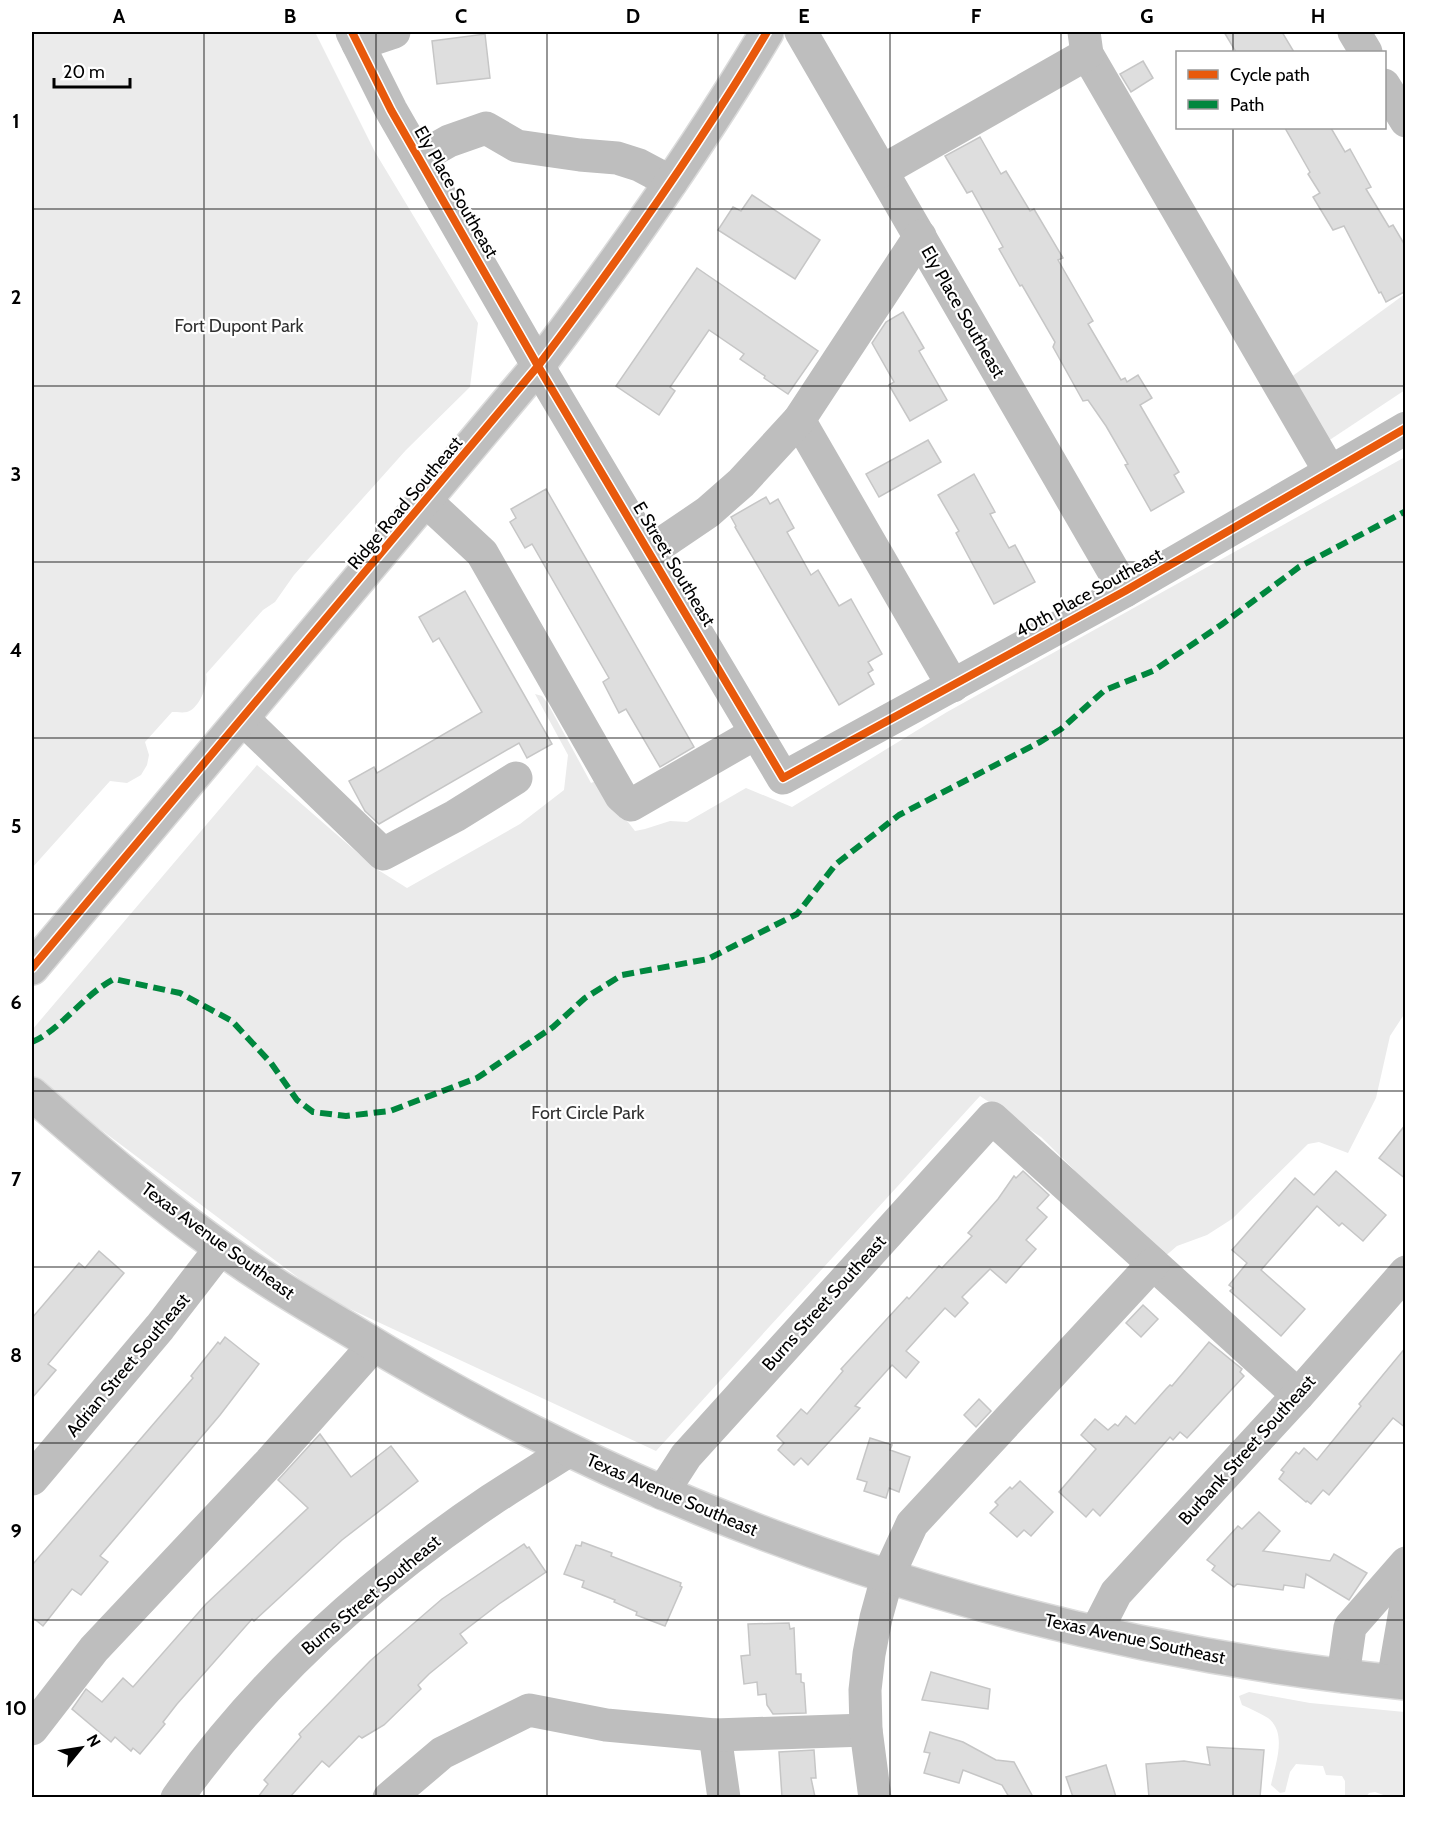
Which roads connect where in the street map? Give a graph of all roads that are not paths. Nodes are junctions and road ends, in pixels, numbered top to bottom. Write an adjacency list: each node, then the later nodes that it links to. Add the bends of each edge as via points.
1 (394, 32): 5 (street)
2 (767, 32): 12 (street, Ridge Road Southeast)
3 (801, 32): 11 (street, Ely Place Southeast)
4 (1354, 32): 7 (street)
5 (355, 38): 10 (street, Ely Place Southeast)
6 (1085, 43): 11 (street); 17 (street)
7 (1365, 51)
8 (1386, 88): 9 (street)
9 (1406, 122)
10 (419, 158): 12 (street, via 449,141 486,128 517,146 617,158); 14 (street, Ely Place Southeast)
11 (882, 171): 13 (street, Ely Place Southeast)
12 (671, 182): 14 (street, Ridge Road Southeast)
13 (920, 236): 15 (street); 20 (street, Ely Place Southeast)
14 (538, 366): 18 (street, Ridge Road Southeast); 19 (street, E Street Southeast)
15 (799, 420): 19 (street, via 741,483 708,512); 21 (street)
16 (1406, 428): 17 (street, 40th Place Southeast)
17 (1330, 472): 20 (street, 40th Place Southeast)
18 (426, 501): 22 (street, Ridge Road Southeast); 23 (street, via 482,553 621,796 631,805)
19 (649, 552): 23 (street, E Street Southeast)
20 (1125, 591): 21 (street, 40th Place Southeast)
21 (953, 686): 25 (street, 40th Place Southeast)
22 (243, 719): 24 (street, via 383,854); 26 (street, Ridge Road Southeast)
23 (756, 734): 25 (street, E Street Southeast)
24 (516, 778)
25 (783, 778)
26 (32, 968)
27 (32, 1094): 28 (street, Texas Avenue Southeast)
28 (220, 1248): 31 (street, Texas Avenue Southeast); 34 (street, Adrian Street Southeast, via 160,1328)
29 (1153, 1264): 32 (street); 35 (street, Burns Street Southeast, via 992,1118 686,1456); 37 (street, via 912,1524)
30 (1406, 1272): 32 (street, Burbank Street Southeast)
31 (374, 1345): 33 (street, Texas Avenue Southeast); 42 (street, via 94,1649)
32 (1298, 1395): 39 (street, Burbank Street Southeast, via 1116,1593)
33 (568, 1451): 35 (street, Texas Avenue Southeast); 45 (street, Burns Street Southeast, via 452,1528 358,1601 265,1691)
34 (32, 1479)
35 (662, 1493): 37 (street, Texas Avenue Southeast)
36 (1406, 1563): 40 (street, via 1350,1627)
37 (887, 1578): 39 (street, Texas Avenue Southeast); 43 (street, via 869,1654)
38 (1406, 1605): 41 (street)
39 (1096, 1632): 40 (street, Texas Avenue Southeast, via 1234,1660)
40 (1343, 1676): 41 (street, Texas Avenue Southeast)
41 (1399, 1682)
42 (32, 1729)
43 (866, 1730): 44 (street); 48 (street)
44 (715, 1735): 46 (street, via 606,1725 529,1710 442,1753); 47 (street)
45 (177, 1797)
46 (389, 1797)
47 (724, 1797)
48 (875, 1797)

